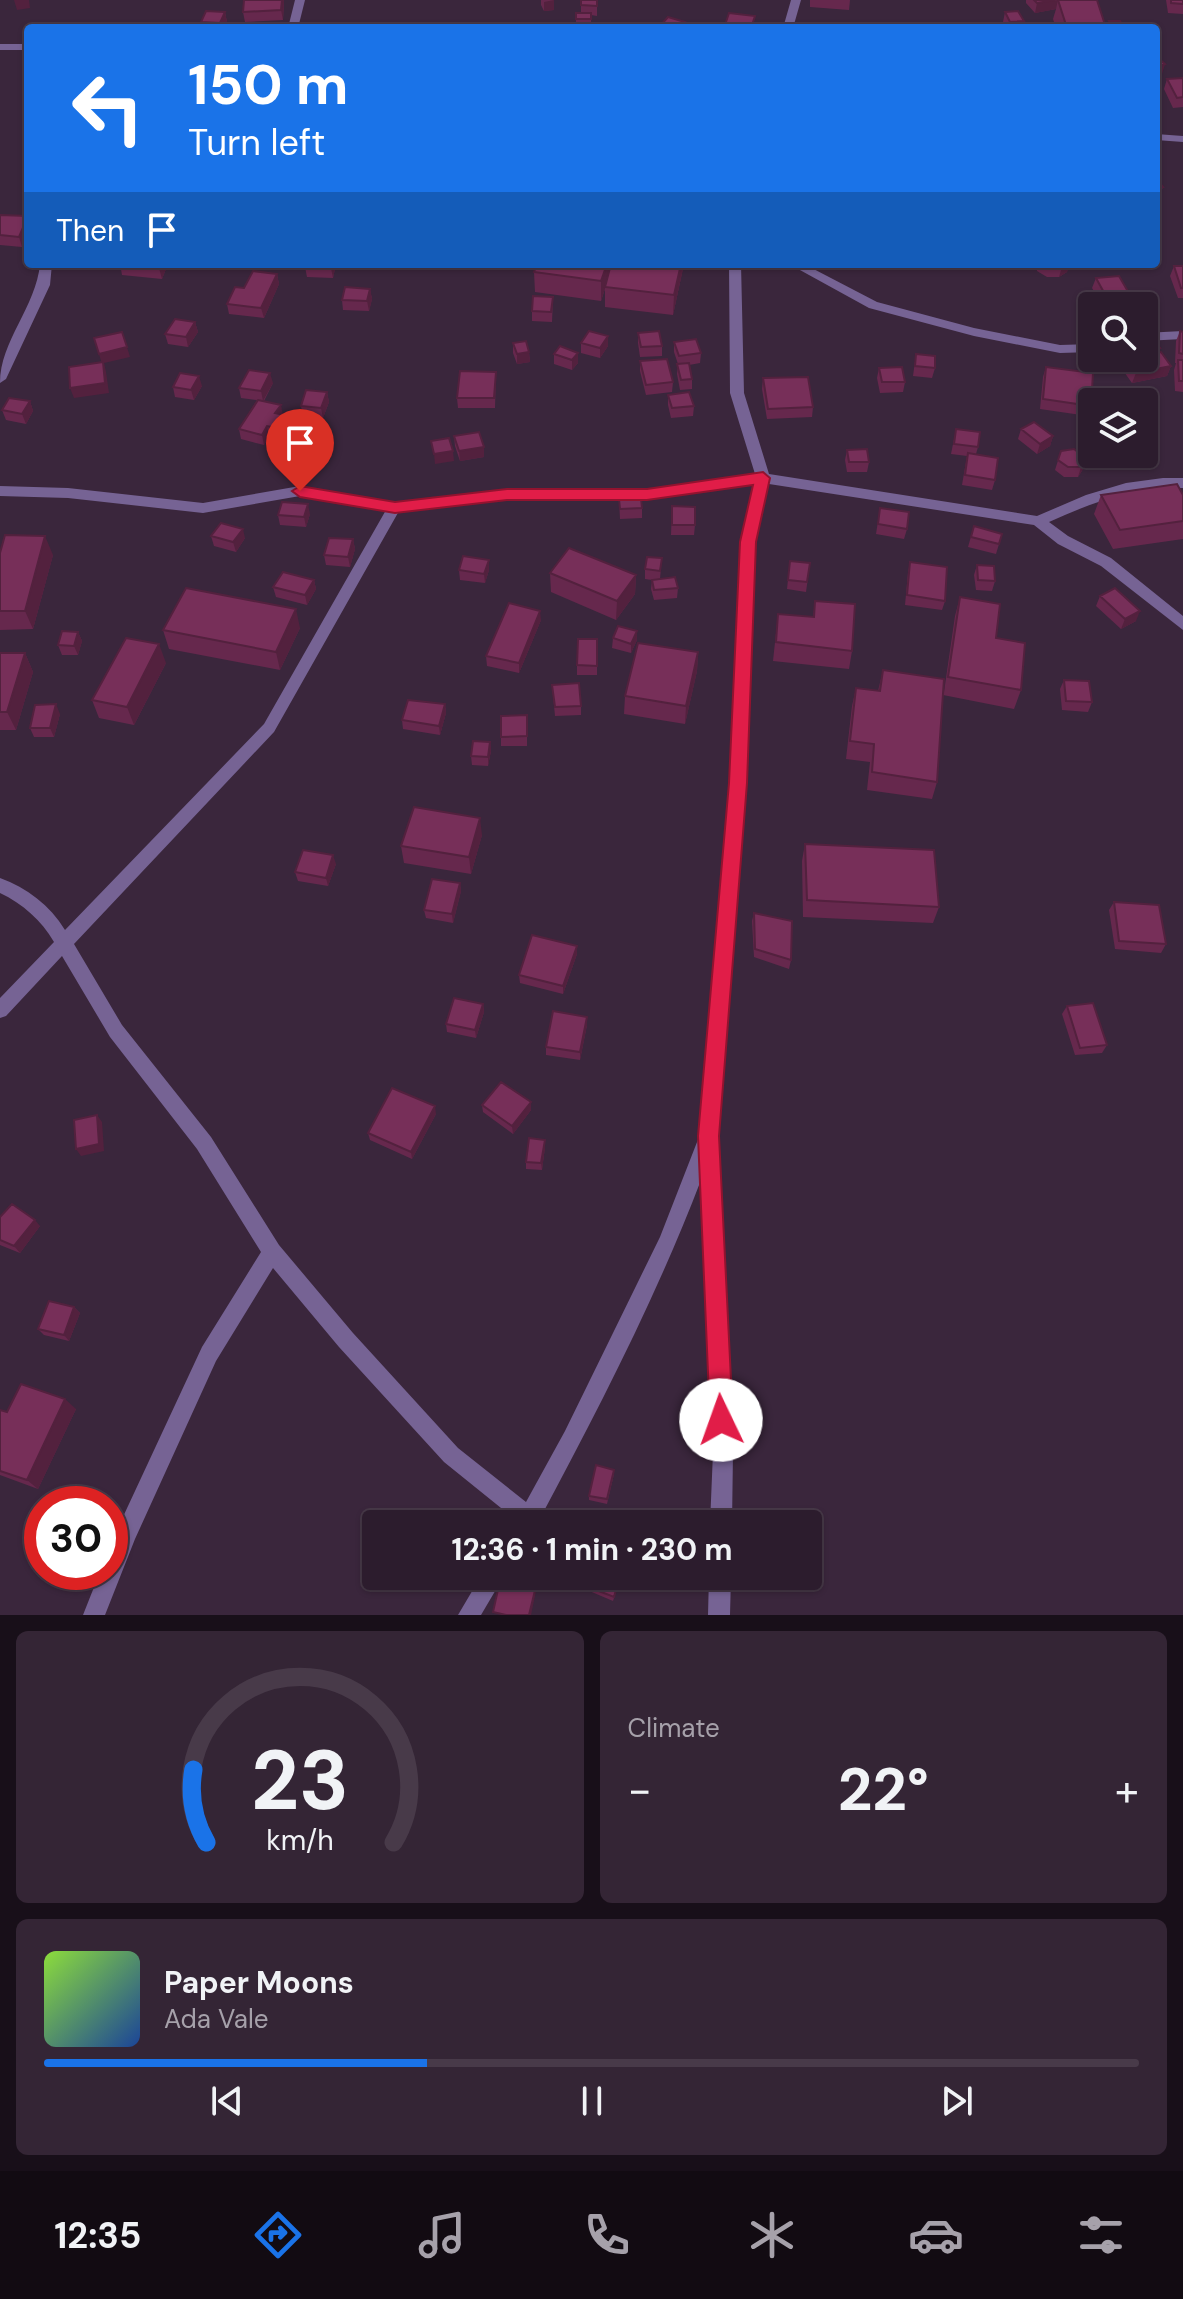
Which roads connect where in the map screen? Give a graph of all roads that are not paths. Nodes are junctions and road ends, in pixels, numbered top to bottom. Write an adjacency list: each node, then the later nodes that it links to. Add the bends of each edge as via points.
1 (300, 0): 3 (street)
2 (796, 0): 4 (street)
3 (294, 24)
4 (789, 24)
5 (0, 47): 6 (street)
6 (24, 47)
7 (1160, 137): 8 (street)
8 (1183, 139)
9 (46, 268): 15 (street, via 44,285)
10 (735, 268): 16 (street, via 737,393)
11 (803, 268): 14 (street, via 873,305 974,332)
12 (1183, 335): 13 (street)
13 (1158, 336)
14 (1078, 348)
15 (0, 379)
16 (763, 478): 19 (street, via 647,494 507,495); 20 (street); 25 (street, via 748,542 738,783)
17 (1183, 483): 20 (street, via 1138,483 1109,490)
18 (0, 491): 19 (street, via 203,508 300,491)
19 (395, 507): 23 (street, via 269,728)
20 (1038, 521): 21 (street, via 1106,562)
21 (1183, 624)
22 (0, 885): 23 (street, via 23,896)
23 (65, 943): 24 (street); 26 (street, via 116,1031 204,1143)
24 (0, 1010)
25 (708, 1136): 28 (street, via 668,1241); 29 (street)
26 (272, 1252): 27 (street, via 404,1408); 32 (street, via 209,1354)
27 (515, 1510)
28 (534, 1510)
29 (721, 1510)
30 (484, 1590): 33 (street)
31 (720, 1590): 34 (street)
32 (94, 1615)
33 (469, 1615)
34 (719, 1615)

